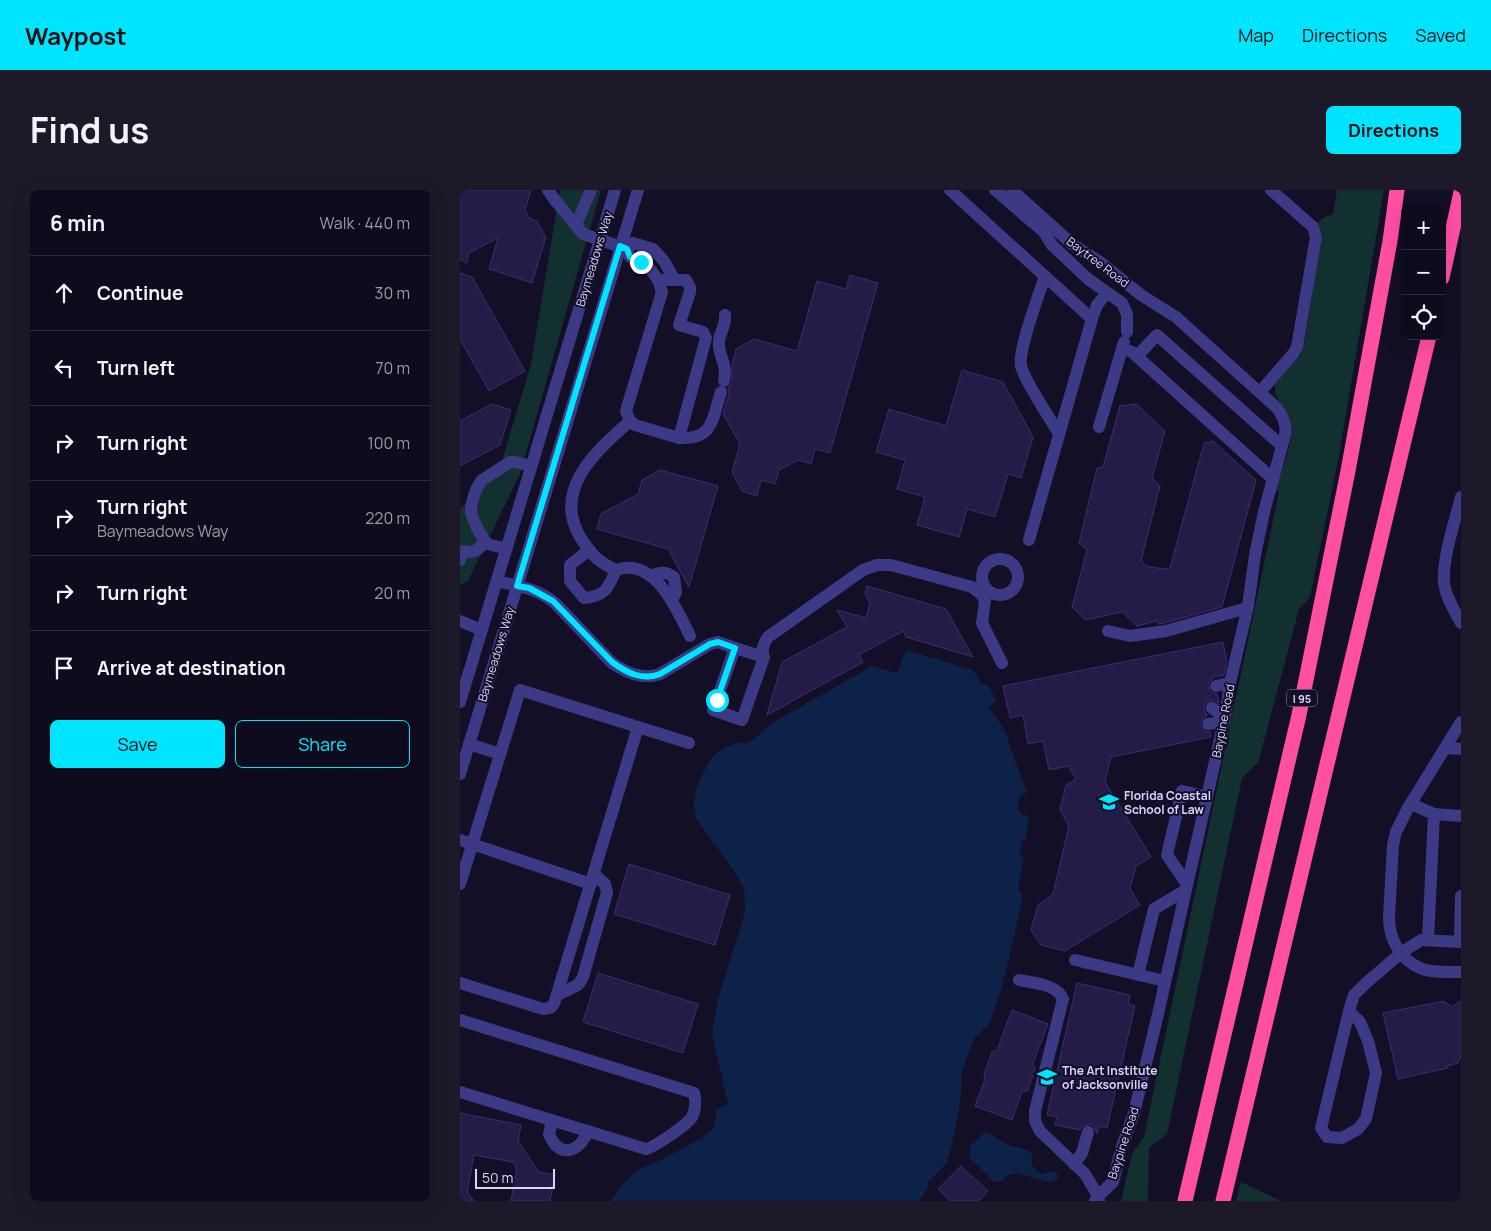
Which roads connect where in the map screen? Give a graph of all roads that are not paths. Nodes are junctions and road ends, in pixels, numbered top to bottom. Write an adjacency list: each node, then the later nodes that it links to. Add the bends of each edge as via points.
1 (548, 190): 11 (street)
2 (591, 190): 11 (street)
3 (615, 190): 13 (street, Baymeadows Way)
4 (638, 190): 14 (street, Baymeadows Way)
5 (950, 190): 18 (street)
6 (995, 190): 12 (street, Baytree Road)
7 (1012, 190): 22 (street, Baytree Road, via 1072,244)
8 (1272, 190): 29 (street, via 1310,224 1316,237 1297,347)
9 (1397, 190): 95 (highway, I 95, via 1348,472 1299,715)
10 (1461, 192): 16 (highway)
11 (576, 225): 13 (street, via 583,234)
12 (1044, 232): 21 (street, Baytree Road, via 1052,245); 22 (street, Baytree Road, via 1099,280 1122,294)
13 (599, 240): 14 (street); 35 (street, Baymeadows Way)
14 (624, 247): 15 (street, via 633,243 653,249); 17 (street, via 630,257); 46 (street, Baymeadows Way)
15 (658, 255): 17 (street); 19 (street)
16 (1446, 260)
17 (648, 268): 20 (street)
18 (1045, 276): 24 (street); 32 (street, via 1022,349 1021,364)
19 (674, 279): 20 (street); 33 (street, via 686,280 690,286 679,325 703,332 706,338)
20 (658, 280): 30 (street, via 662,292 626,411)
21 (1107, 293): 24 (street, via 1097,305); 25 (street, Baytree Road, via 1126,308)
22 (1140, 295): 25 (street); 29 (street, Baypine Road, via 1176,317)
23 (725, 315): 33 (street, via 726,323 718,341 726,372 710,425 699,437)
24 (1092, 319): 32 (street)
25 (1127, 332): 27 (street)
26 (1429, 340): 96 (highway)
27 (1122, 348): 28 (street); 31 (street)
28 (1137, 356): 34 (street, via 1157,334); 36 (street)
29 (1260, 392): 34 (street, Baypine Road, via 1283,417 1286,432)
30 (630, 421): 33 (street); 42 (street, via 602,446 581,473 572,497 570,517)
31 (1098, 426)
32 (1059, 434): 39 (street)
33 (679, 438)
34 (1282, 446): 36 (street, Baypine Road)
35 (531, 466): 40 (street, via 510,462 478,484 471,509); 41 (street, Baymeadows Way)
36 (1273, 479): 47 (street, Baypine Road, via 1255,555)
37 (1461, 497): 38 (street)
38 (1457, 537): 49 (street, via 1446,559 1444,583)
39 (1029, 540)
40 (485, 542): 41 (street); 43 (street, via 478,551 463,551)
41 (507, 548): 45 (street, Baymeadows Way)
42 (589, 550): 44 (street, via 601,564); 44 (street, via 570,565 570,581 584,598 598,596 609,585)
43 (460, 560)
44 (616, 570): 52 (street, via 636,568 650,576 672,600)
45 (497, 581): 46 (street); 50 (street, Baymeadows Way)
46 (517, 586): 53 (street, via 529,588 553,601 612,662 638,676 660,674 710,644 718,642); 63 (street, Baymeadows Way)
47 (1247, 608): 51 (street, via 1166,631 1130,636); 56 (street, Baypine Road)
48 (460, 621): 50 (street)
49 (1461, 623)
50 (482, 630): 57 (street, Baymeadows Way)
51 (1108, 631)
52 (690, 636)
53 (735, 648): 54 (street); 54 (street, via 714,710 742,720)
54 (764, 658): 55 (street, via 763,646 768,637 863,570 891,565 985,592 982,623)
55 (1002, 663)
56 (1221, 694): 58 (street, Baypine Road); 58 (street)
57 (460, 702)
58 (1224, 719): 60 (street); 68 (street, Baypine Road)
59 (1461, 722): 64 (street)
60 (1208, 724)
61 (638, 727): 62 (street); 66 (street, via 520,690); 73 (street)
62 (689, 743)
63 (469, 744): 66 (street); 67 (street, Baymeadows Way)
64 (1445, 748): 65 (street); 69 (street)
65 (1461, 749)
66 (500, 754): 72 (street)
67 (460, 774)
68 (1207, 797): 75 (street, Baypine Road); 75 (street, via 1182,791 1167,855)
69 (1410, 804): 70 (street); 79 (street, via 1393,845 1389,928 1392,940)
70 (1434, 814): 71 (street); 77 (street)
71 (1461, 816)
72 (466, 842): 73 (street); 74 (street)
73 (592, 879): 86 (street); 86 (street, via 605,884 607,893 583,977 578,986)
74 (460, 884)
75 (1186, 887): 82 (street, via 1154,910); 84 (street, Baypine Road)
76 (1461, 896): 78 (street)
77 (1428, 940): 78 (street); 79 (street, via 1421,940)
78 (1461, 942)
79 (1401, 952): 81 (street, via 1422,969); 87 (street, via 1354,995)
80 (1075, 960): 82 (street)
81 (1461, 972)
82 (1138, 975): 84 (street)
83 (1018, 980): 93 (street, via 1052,988 1063,999 1030,1123)
84 (1165, 981): 94 (street, Baypine Road, via 1134,1113 1113,1182)
85 (460, 983): 86 (street, via 547,1010)
86 (557, 995)
87 (1349, 1011): 87 (street, via 1321,1128 1327,1137 1342,1138 1358,1129 1366,1119 1376,1073 1360,1022)
88 (460, 1020): 91 (street, via 694,1093 696,1102 691,1118 652,1147 642,1148)
89 (460, 1092): 90 (street)
90 (552, 1120): 91 (street); 91 (street, via 550,1134 557,1146 564,1150 579,1148)
91 (588, 1131)
92 (1088, 1132): 93 (street, via 1082,1153)
93 (1074, 1164): 94 (street, via 1085,1174)
94 (1097, 1199)
95 (1185, 1201)
96 (1223, 1201)

